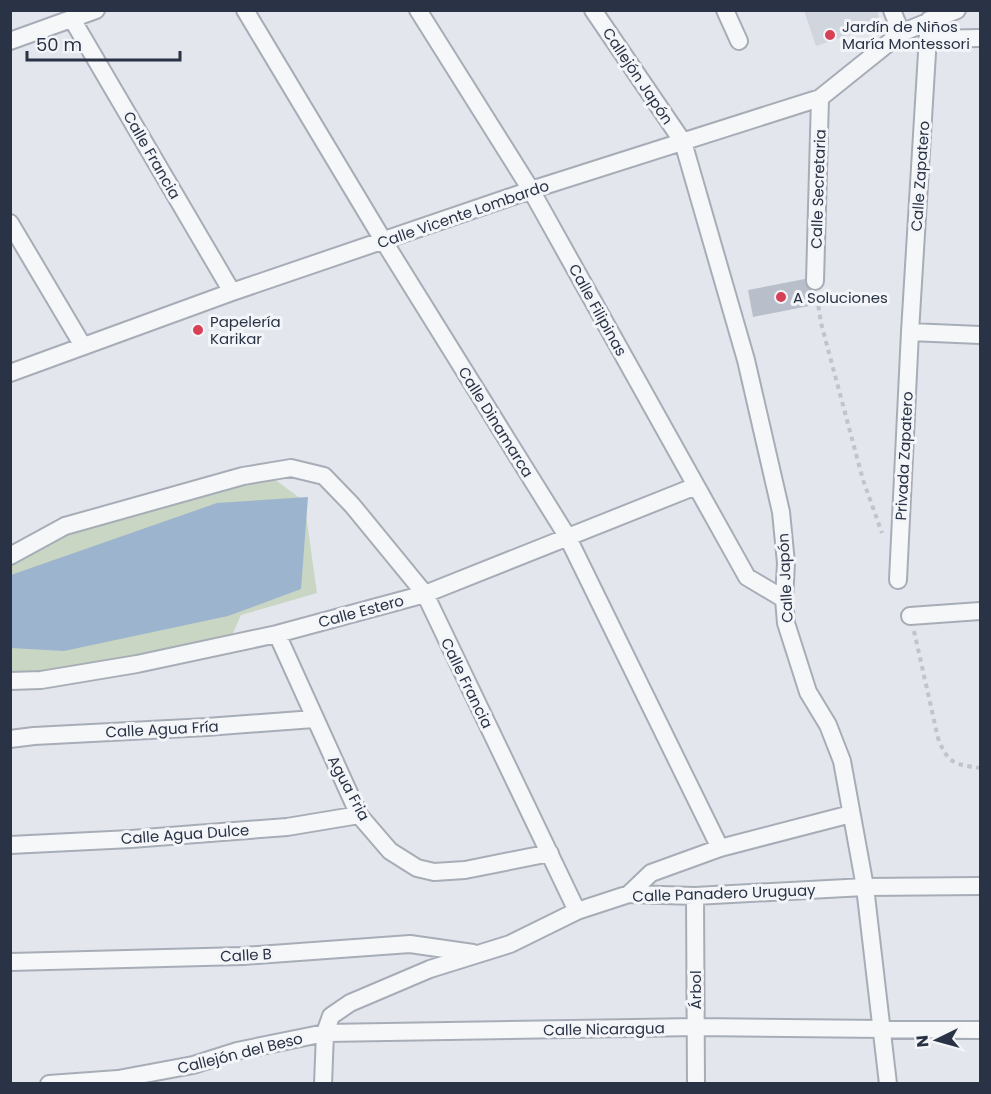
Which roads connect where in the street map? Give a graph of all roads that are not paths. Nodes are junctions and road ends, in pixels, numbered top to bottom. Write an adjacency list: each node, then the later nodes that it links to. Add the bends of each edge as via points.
1 (96, 10): 8 (street)
2 (244, 10): 19 (street, Calle Dinamarca)
3 (418, 10): 17 (street, Calle Filipinas)
4 (593, 10): 16 (street, Callejón Japón)
5 (725, 10): 14 (street)
6 (892, 10): 10 (street)
7 (957, 10): 9 (street, Calle Vicente Lombardo)
8 (72, 19): 13 (street); 21 (street, Calle Francia)
9 (929, 20): 10 (street, Calle Vicente Lombardo); 12 (street, Calle Zapatero)
10 (901, 33): 15 (street, Calle Vicente Lombardo)
11 (981, 38): 12 (street)
12 (929, 39): 22 (street, Calle Zapatero)
13 (10, 40)
14 (740, 41)
15 (820, 98): 16 (street, Calle Vicente Lombardo); 20 (street, Calle Secretaria)
16 (682, 142): 17 (street, Calle Vicente Lombardo); 31 (street, Calle Japón, via 746,360 781,512 786,563)
17 (531, 190): 19 (street, Calle Vicente Lombardo); 26 (street, Calle Filipinas)
18 (10, 223): 24 (street)
19 (383, 240): 21 (street, Calle Vicente Lombardo); 27 (street, Calle Dinamarca)
20 (815, 281)
21 (232, 292): 24 (street, Calle Vicente Lombardo)
22 (910, 333): 23 (street); 29 (street, Privada Zapatero)
23 (981, 334)
24 (83, 346): 25 (street, Calle Vicente Lombardo)
25 (10, 374)
26 (696, 486): 27 (street, Calle Estero); 31 (street, Calle Filipinas, via 747,577)
27 (567, 536): 30 (street, Calle Estero); 41 (street, Calle Dinamarca)
28 (10, 556): 30 (street, Calle Francia, via 65,526 243,476 291,468 324,476)
29 (898, 580)
30 (424, 594): 34 (street, Calle Estero); 42 (street, Calle Francia)
31 (784, 599): 38 (street, Calle Japón, via 786,623 808,692 828,725 842,761)
32 (981, 611): 33 (street)
33 (910, 615)
34 (277, 634): 35 (street, Calle Estero, via 126,666); 36 (street, Agua Fria)
35 (10, 681)
36 (314, 718): 37 (street, Calle Agua Fría); 39 (street, Agua Fria)
37 (10, 739)
38 (851, 814): 41 (street); 44 (street, Calle Japón)
39 (360, 815): 40 (street, Calle Agua Dulce, via 275,828); 42 (street, Agua Fria, via 390,851 417,868 434,872 465,870)
40 (10, 845)
41 (720, 848): 45 (street, via 651,873)
42 (549, 853): 47 (street, Calle Francia)
43 (981, 886): 44 (street, Calle Panadero Uruguay)
44 (865, 887): 46 (street, Calle Panadero Uruguay); 51 (street, Calle Japón)
45 (629, 894): 46 (street, Calle Panadero Uruguay); 47 (street, Calle Panadero Uruguay)
46 (695, 897): 50 (street, Árbol)
47 (577, 911): 48 (street, Calle Panadero Uruguay, via 510,944)
48 (480, 954): 49 (street, Calle B, via 410,944 243,956); 53 (street, Calle Panadero Uruguay, via 430,969 350,1003 331,1016)
49 (10, 962)
50 (696, 1028): 51 (street, Calle Nicaragua); 53 (street, Calle Nicaragua); 56 (street, Árbol)
51 (882, 1028): 52 (street, Calle Nicaragua); 57 (street, Calle Japón)
52 (981, 1030)
53 (325, 1033): 54 (street, Callejón del Beso, via 129,1077); 55 (street)
54 (48, 1083)
55 (324, 1083)
56 (696, 1083)
57 (888, 1083)

